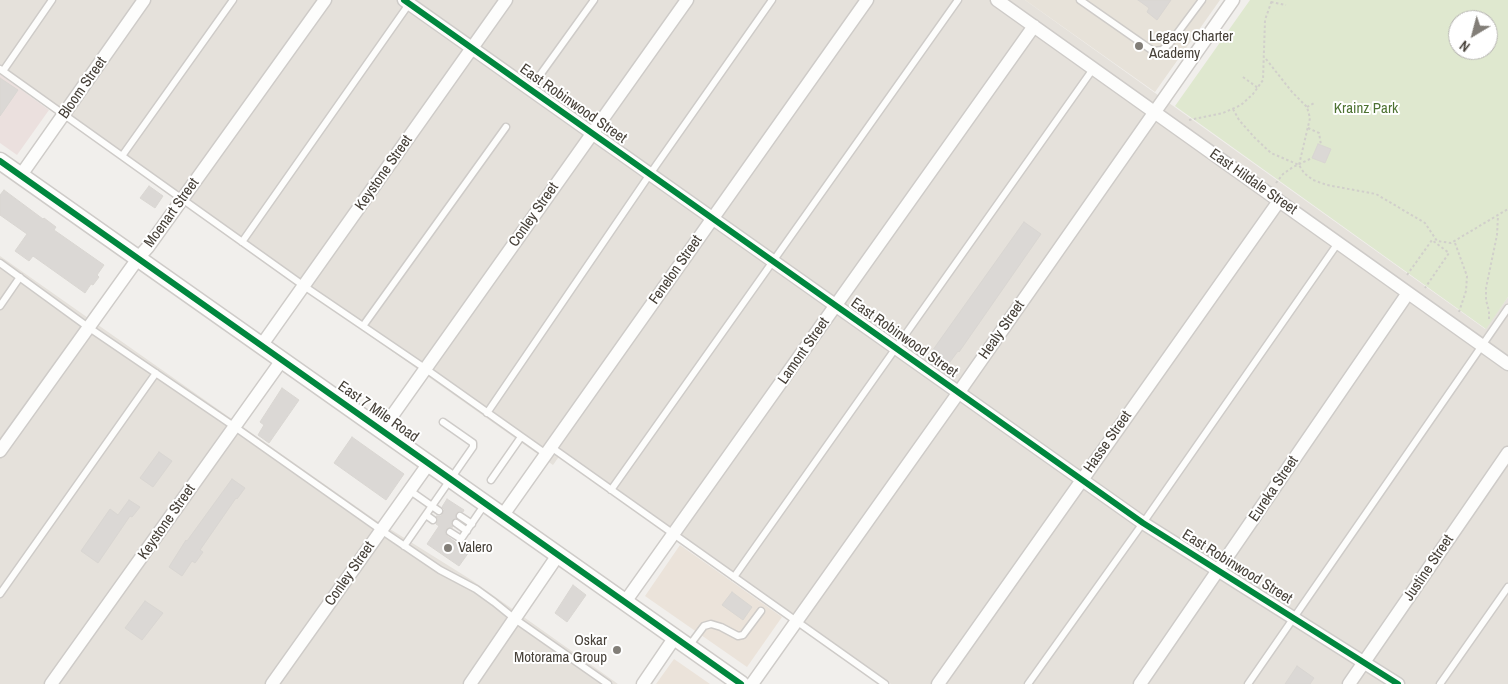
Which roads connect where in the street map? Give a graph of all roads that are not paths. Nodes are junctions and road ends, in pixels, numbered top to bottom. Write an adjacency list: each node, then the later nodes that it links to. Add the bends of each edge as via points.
1 (52, 0): 19 (lane)
2 (144, 0): 22 (street, Bloom Street)
3 (233, 0): 25 (lane)
4 (325, 0): 29 (street, Moenart Street)
5 (506, 0): 17 (street, Keystone Street)
6 (594, 0): 20 (lane)
7 (687, 0): 24 (street, Conley Street)
8 (772, 0): 27 (lane)
9 (867, 0): 31 (street, Fenelon Street)
10 (958, 0): 35 (lane)
11 (997, 0): 16 (street, East Hildale Street)
12 (1080, 0): 13 (lane, via 1152,51 1162,50 1170,43)
13 (1202, 0)
14 (1233, 0): 21 (street, Healy Street)
15 (406, 2): 17 (street, East Robinwood Street); 32 (lane)
16 (1034, 26): 18 (street, East Hildale Street); 40 (street, Lamont Street)
17 (472, 48): 20 (street, East Robinwood Street); 38 (street, Keystone Street)
18 (1093, 68): 21 (street, East Hildale Street); 47 (lane)
19 (1, 70): 22 (lane)
20 (530, 89): 24 (street, East Robinwood Street)
21 (1154, 113): 30 (street, East Hildale Street); 52 (street, Healy Street)
22 (64, 115): 25 (lane); 28 (street, Bloom Street)
23 (506, 127): 43 (lane)
24 (592, 133): 27 (street, East Robinwood Street); 50 (street, Conley Street)
25 (122, 156): 29 (lane)
26 (2, 167): 28 (street, East 7 Mile Road)
27 (650, 174): 31 (street, East Robinwood Street); 53 (lane)
28 (21, 175): 34 (street, East 7 Mile Road)
29 (182, 199): 32 (lane); 34 (street, Moenart Street)
30 (1279, 201): 33 (street, East Hildale Street); 64 (street, Hasse Street)
31 (713, 218): 35 (street, East Robinwood Street); 59 (street, Fenelon Street)
32 (242, 242): 38 (lane)
33 (1338, 243): 39 (street, East Hildale Street); 77 (lane)
34 (139, 257): 44 (street, Moenart Street); 45 (street, East 7 Mile Road)
35 (773, 260): 40 (street, East Robinwood Street); 66 (lane)
36 (0, 263): 37 (lane)
37 (20, 278): 41 (lane); 44 (lane)
38 (304, 286): 43 (lane); 45 (street, Keystone Street)
39 (1408, 293): 46 (street, East Hildale Street); 85 (street, Eureka Street)
40 (836, 305): 47 (street, East Robinwood Street); 82 (street, Lamont Street)
41 (0, 306)
42 (1508, 308): 46 (lane)
43 (363, 326): 50 (lane)
44 (88, 327): 51 (lane); 58 (street, Moenart Street)
45 (261, 346): 48 (street, East 7 Mile Road)
46 (1482, 346): 49 (street, East Hildale Street); 91 (lane)
47 (896, 347): 52 (street, East Robinwood Street); 86 (lane)
48 (282, 360): 55 (street, Keystone Street); 56 (street, East 7 Mile Road)
49 (1508, 364)
50 (426, 369): 53 (lane); 56 (street, Conley Street)
51 (156, 373): 55 (lane); 88 (lane)
52 (959, 392): 64 (street, East Robinwood Street); 93 (street, Healy Street)
53 (487, 413): 57 (lane)
54 (443, 422): 62 (lane, via 474,445)
55 (235, 427): 79 (lane); 96 (street, Keystone Street)
56 (382, 430): 61 (street, East 7 Mile Road)
57 (521, 437): 59 (lane); 63 (lane)
58 (0, 450)
59 (548, 451): 66 (lane); 73 (street, Fenelon Street)
60 (1508, 453): 95 (street, Justine Street)
61 (428, 463): 62 (street, East 7 Mile Road); 65 (street, Conley Street)
62 (451, 479): 67 (lane); 69 (street, East 7 Mile Road)
63 (491, 480)
64 (1082, 480): 77 (street, East Robinwood Street); 104 (street, Hasse Street)
65 (409, 490): 70 (lane); 79 (street, Conley Street)
66 (611, 490): 82 (lane)
67 (436, 499): 68 (lane); 70 (lane)
68 (444, 504)
69 (486, 504): 73 (street, East 7 Mile Road); 78 (lane)
70 (432, 506): 71 (lane); 72 (lane)
71 (439, 511)
72 (426, 515): 75 (lane); 83 (lane)
73 (503, 515): 84 (street, East 7 Mile Road)
74 (460, 516): 78 (lane)
75 (433, 520)
76 (456, 523): 80 (lane)
77 (1143, 523): 85 (street, East Robinwood Street); 105 (lane)
78 (472, 524): 80 (lane)
79 (381, 530): 83 (lane); 97 (street, Conley Street)
80 (467, 531): 81 (lane, via 461,539)
81 (450, 532)
82 (674, 534): 86 (lane); 89 (street, Lamont Street)
83 (404, 546): 92 (lane, via 476,589)
84 (558, 555): 89 (street, East 7 Mile Road); 92 (street)
85 (1218, 570): 91 (street, East Robinwood Street); 106 (street, Eureka Street)
86 (734, 577): 93 (lane)
87 (1508, 587): 110 (lane)
88 (0, 594)
89 (626, 602): 94 (street, East 7 Mile Road)
90 (761, 611): 94 (lane, via 743,635 738,636 711,624)
91 (1294, 618): 95 (street, East Robinwood Street); 107 (lane)
92 (515, 619): 98 (street); 99 (lane)
93 (796, 622): 102 (street, Healy Street); 103 (lane)
94 (682, 642): 100 (street); 101 (street, East 7 Mile Road)
95 (1364, 662): 108 (street, Justine Street); 109 (street, East Robinwood Street)
96 (51, 684)
97 (272, 684)
98 (470, 684)
99 (608, 684)
100 (643, 684)
101 (741, 684)
102 (752, 684)
103 (884, 684)
104 (938, 684)
105 (1028, 684)
106 (1140, 684)
107 (1248, 684)
108 (1349, 684)
109 (1398, 684)
110 (1440, 684)

